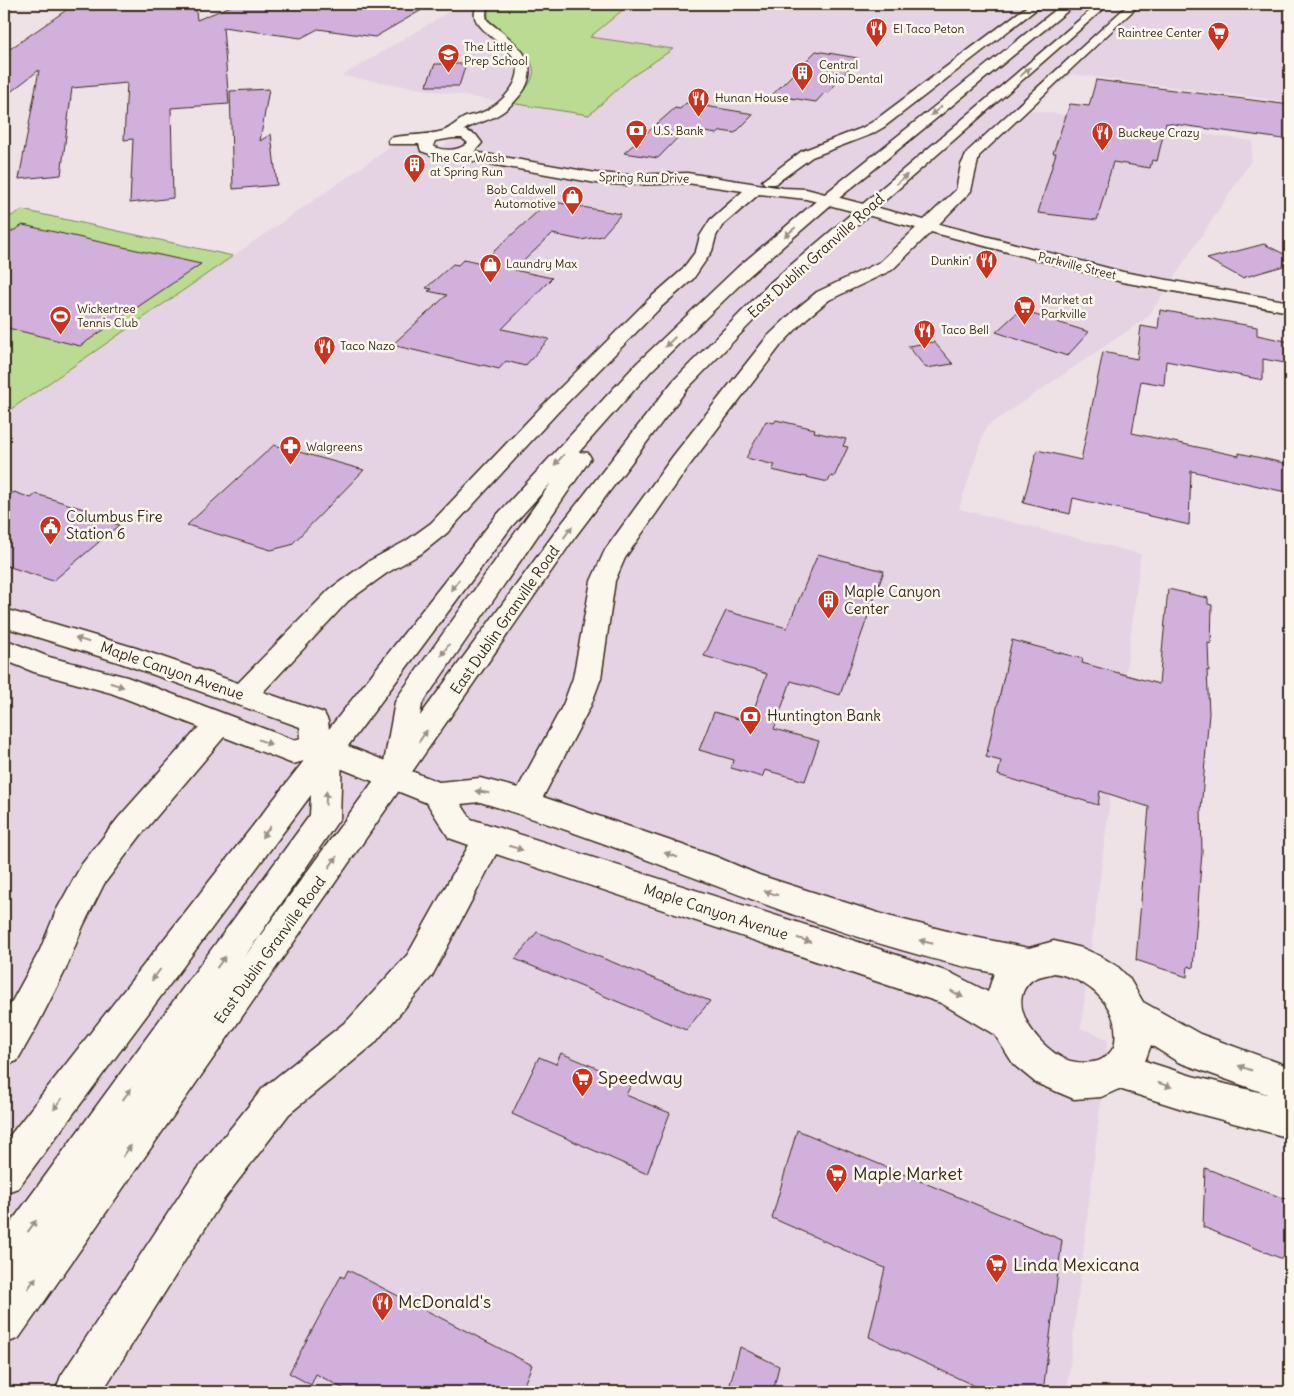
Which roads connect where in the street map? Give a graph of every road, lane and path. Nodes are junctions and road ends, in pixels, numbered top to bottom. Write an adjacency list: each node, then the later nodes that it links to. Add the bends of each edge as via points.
1 (482, 4): 7 (street, via 482,21 520,56 525,69 519,88 506,102)
2 (1037, 4): 13 (street, via 879,124 807,154)
3 (1070, 4): 6 (street)
4 (1104, 4): 14 (street, East Dublin Granville Road, one-way to 4)
5 (1135, 4): 16 (street, via 973,154 964,191)
6 (987, 70): 14 (street, via 966,99); 15 (street, one-way to 15)
7 (484, 116): 8 (street, via 472,119); 10 (street)
8 (450, 134): 10 (street, Spring Run Drive); 11 (street)
9 (378, 137): 11 (street)
10 (473, 140): 12 (street, via 469,149); 13 (street, Spring Run Drive, via 494,154 584,170 681,171)
11 (428, 143): 12 (street, Spring Run Drive, via 434,152)
12 (454, 153): 13 (street, Spring Run Drive, via 596,178 687,178)
13 (763, 184): 15 (street, Spring Run Drive, via 783,193 806,194); 24 (street, via 716,223 692,269 550,409 439,528 339,595)
14 (864, 198): 15 (street, Spring Run Drive); 16 (street, Parkville Street); 21 (street, East Dublin Granville Road)
15 (827, 200): 17 (street, via 824,222); 20 (street, one-way to 20, via 744,271)
16 (926, 227): 18 (street, Parkville Street, via 1122,277); 29 (street, via 886,266 823,296 774,341 681,461 614,556 603,581 587,678)
17 (735, 305)
18 (1290, 307)
19 (709, 332): 21 (street)
20 (644, 367): 26 (street, one-way to 26, via 504,521); 27 (street, one-way to 27, via 409,702)
21 (680, 385): 27 (street, East Dublin Granville Road, one-way to 21, via 567,532)
22 (4, 618): 24 (street, Maple Canyon Avenue, one-way to 22)
23 (4, 648): 25 (street, Maple Canyon Avenue, one-way to 25, via 43,665 117,684)
24 (244, 695): 26 (street, Maple Canyon Avenue, via 314,720)
25 (219, 724): 26 (street, Maple Canyon Avenue, one-way to 26, via 293,752); 34 (street, via 130,826 93,874 54,958)
26 (322, 749): 27 (street); 38 (street, one-way to 38); 39 (street, one-way to 26, via 325,818)
27 (395, 776): 28 (street); 40 (street, East Dublin Granville Road, one-way to 27)
28 (438, 794): 29 (street, one-way to 28, via 480,790); 30 (street, Maple Canyon Avenue, via 460,829)
29 (525, 803): 31 (street, one-way to 29, via 888,931 753,887 717,871)
30 (488, 838): 33 (street, Maple Canyon Avenue, one-way to 33, via 951,990); 41 (street, via 420,965 361,1032 276,1101 208,1189)
31 (1025, 963): 32 (street, via 1054,957 1090,968 1108,980); 33 (street, via 1013,974 1006,988 1003,1004)
32 (1131, 1014): 35 (street, via 1135,1032 1133,1048); 36 (street, one-way to 32, via 1191,1049)
33 (1007, 1022): 35 (street, via 1028,1055 1044,1068 1062,1076 1095,1080)
34 (4, 1048)
35 (1118, 1071): 37 (street, one-way to 37)
36 (1290, 1086)
37 (1290, 1119)
38 (4, 1174)
39 (4, 1266)
40 (4, 1322)
41 (77, 1392)

